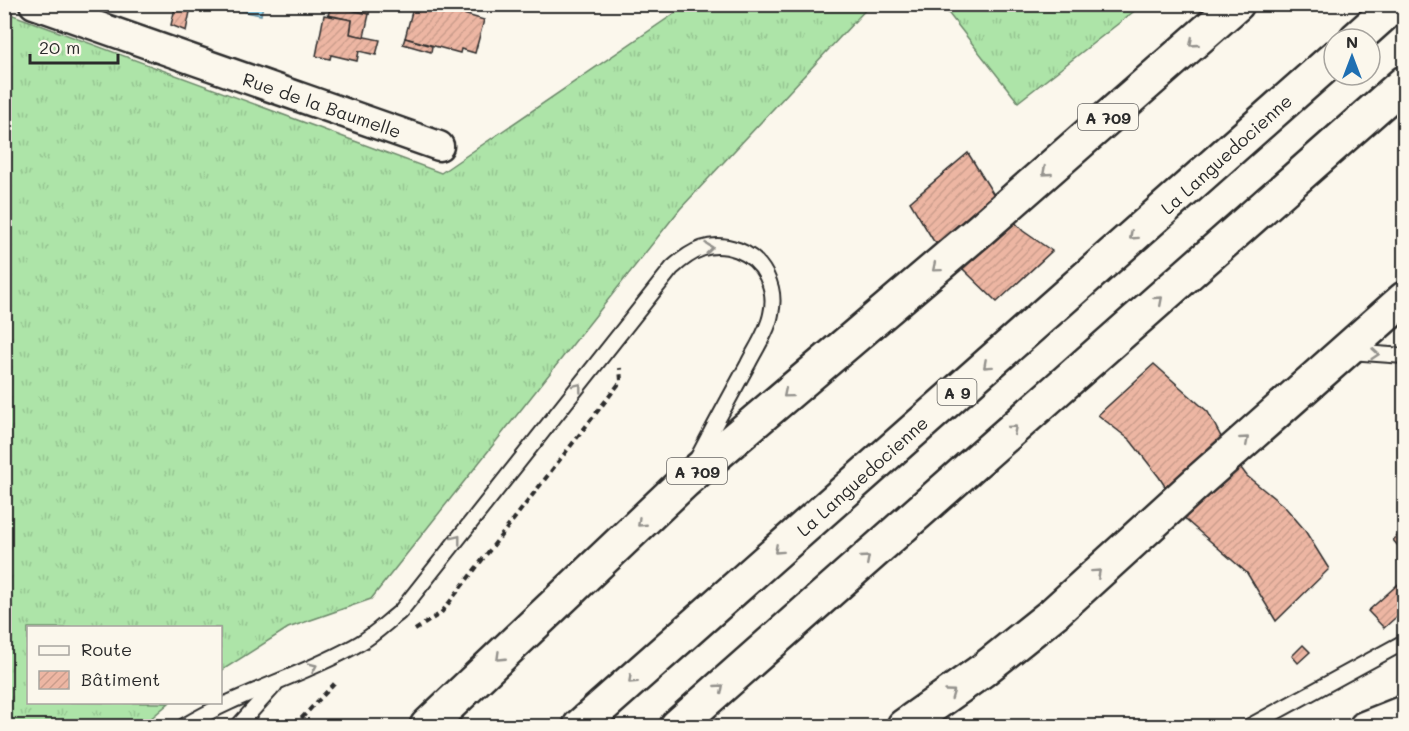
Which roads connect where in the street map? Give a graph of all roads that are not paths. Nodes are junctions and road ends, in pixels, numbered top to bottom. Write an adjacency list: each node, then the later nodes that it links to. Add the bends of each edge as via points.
1 (34, 4): 7 (street, Rue de la Baumelle)
2 (1237, 4): 11 (highway, A 709, one-way to 11)
3 (1395, 4): 4 (highway)
4 (1369, 27)
5 (1322, 69): 18 (highway, La Languedocienne / A 9, one-way to 18)
6 (1404, 83): 19 (highway, one-way to 6)
7 (439, 146)
8 (1404, 299): 9 (highway)
9 (1345, 351): 10 (lane, one-way to 10); 20 (highway, one-way to 9, via 1054,613)
10 (1404, 357)
11 (684, 482): 13 (lane, one-way to 11, via 362,642 400,612 672,268 695,250 727,247 751,257 768,276 773,299 771,315); 17 (highway, A 709, one-way to 17)
12 (1404, 642): 21 (lane)
13 (277, 682): 15 (lane, via 234,699); 16 (lane)
14 (1404, 710): 22 (street)
15 (184, 726)
16 (238, 726)
17 (427, 726)
18 (580, 726)
19 (677, 726)
20 (904, 726)
21 (1250, 726)
22 (1364, 726)

